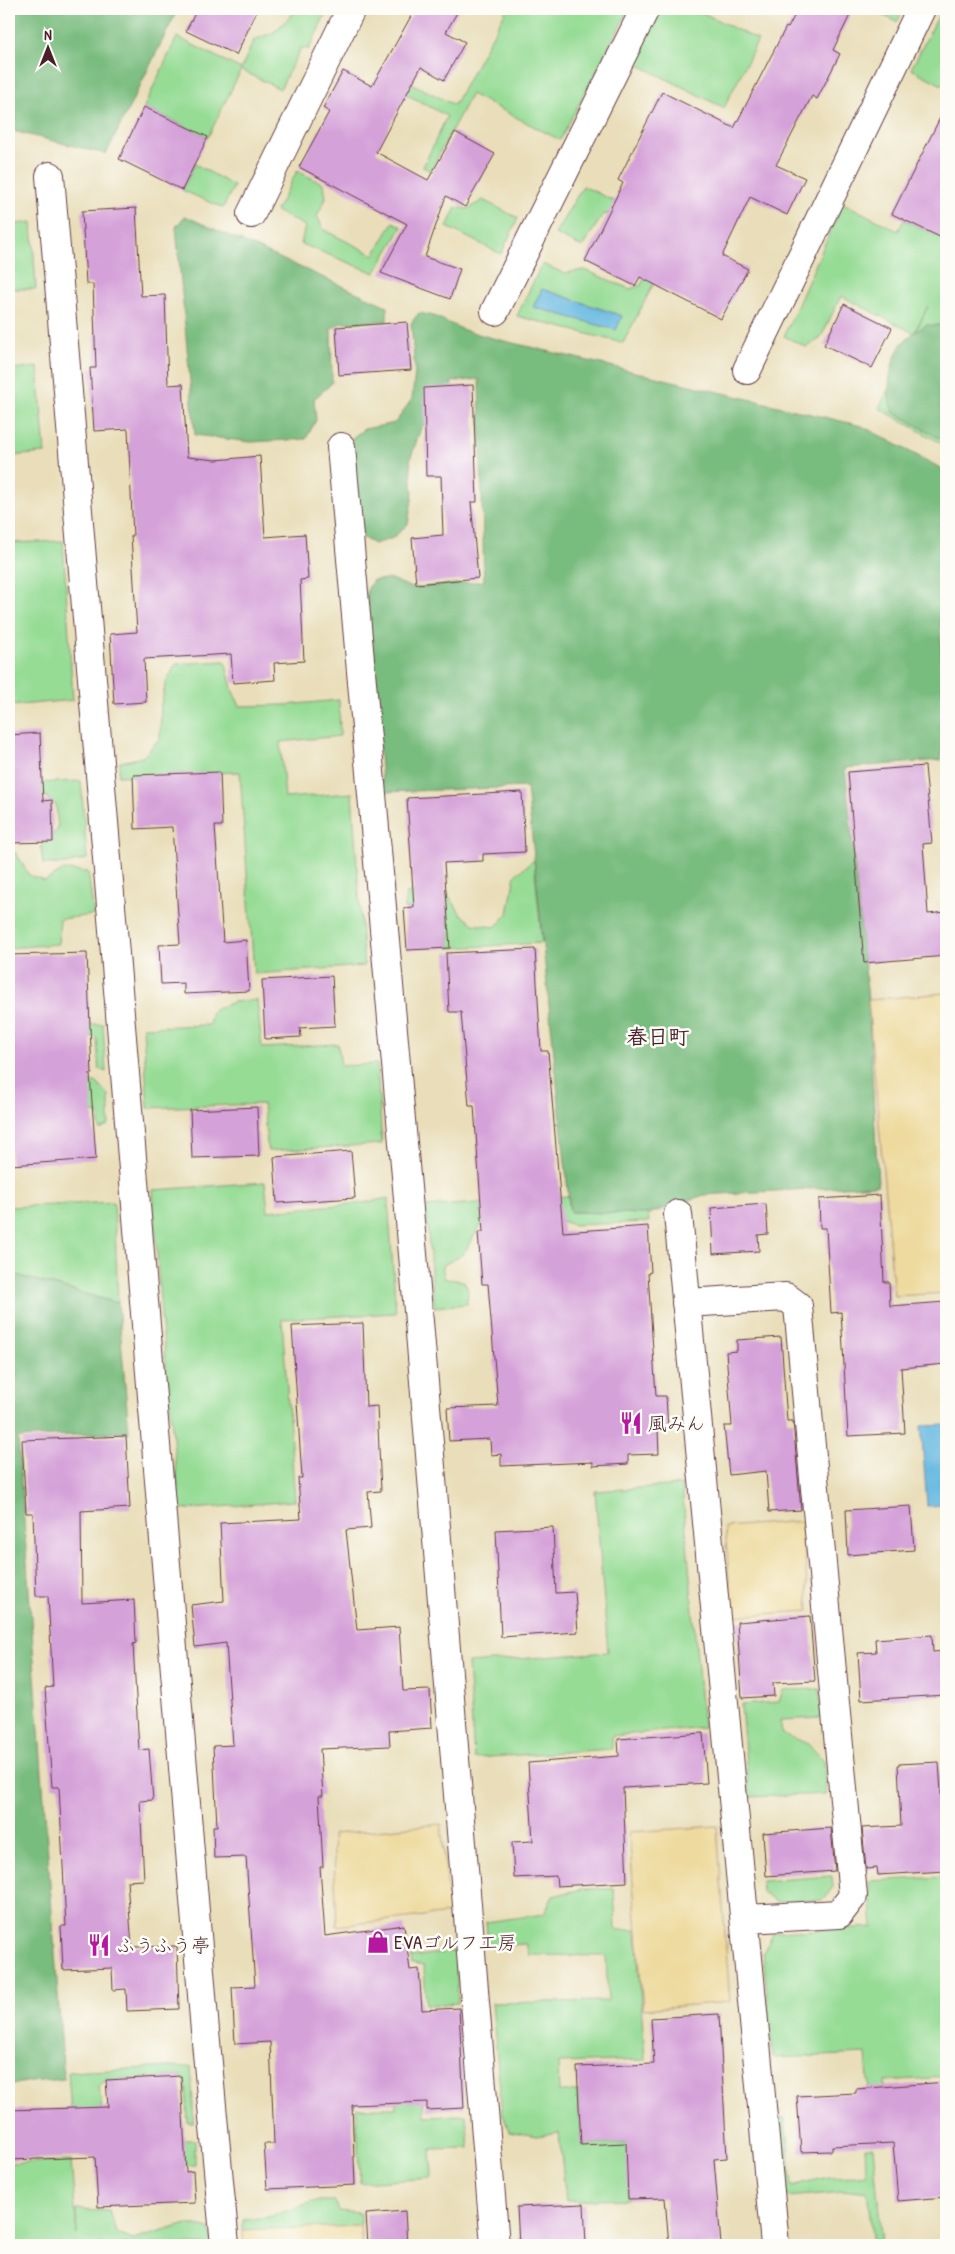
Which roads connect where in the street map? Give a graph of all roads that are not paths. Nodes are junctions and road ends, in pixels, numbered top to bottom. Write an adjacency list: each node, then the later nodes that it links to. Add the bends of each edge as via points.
1 (351, 9): 5 (street)
2 (645, 9): 6 (street)
3 (921, 9): 7 (street)
4 (50, 176): 12 (street)
5 (250, 214)
6 (495, 311)
7 (747, 370)
8 (341, 447): 13 (street)
9 (678, 1214): 10 (street)
10 (686, 1303): 11 (street); 11 (street, via 786,1297 798,1306 853,1896 839,1914)
11 (745, 1919): 14 (street)
12 (225, 2245)
13 (495, 2245)
14 (775, 2245)

